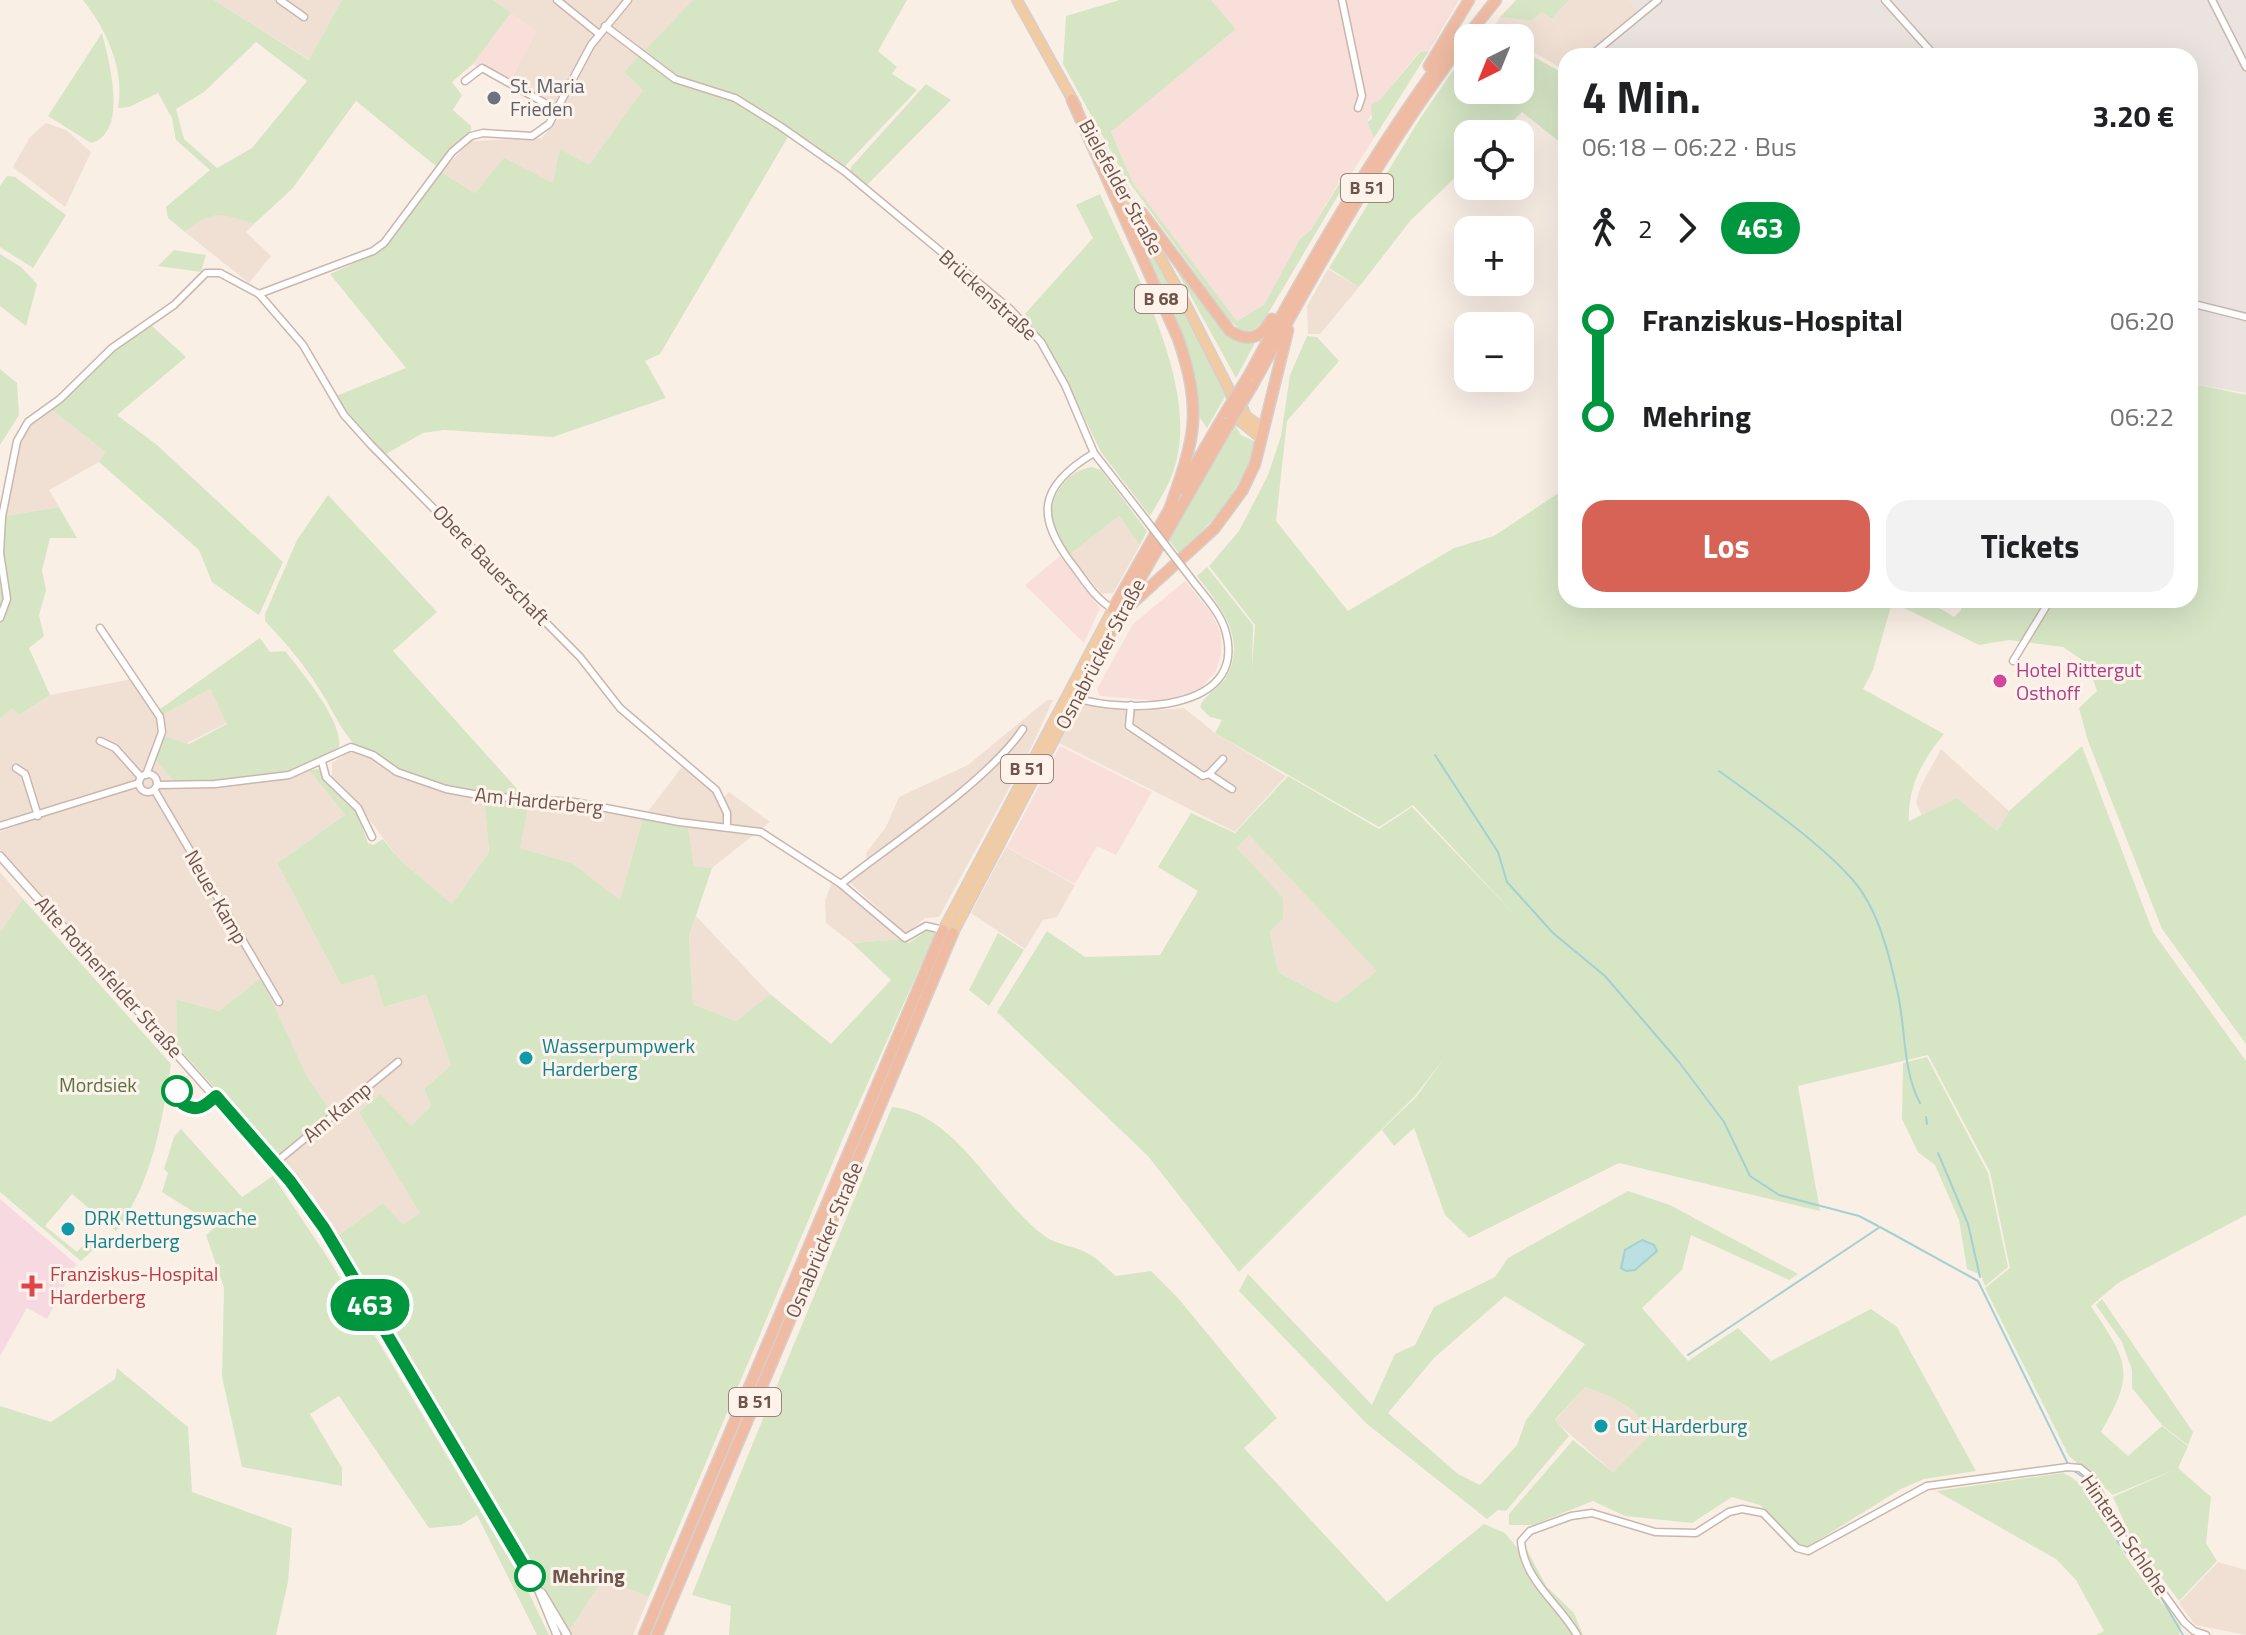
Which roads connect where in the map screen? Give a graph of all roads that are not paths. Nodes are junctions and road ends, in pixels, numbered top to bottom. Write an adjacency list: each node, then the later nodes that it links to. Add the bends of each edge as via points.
1 (280, 0): 12 (street)
2 (557, 0): 14 (street)
3 (628, 0): 13 (street)
4 (1017, 0): 19 (main road, Bielefelder Straße / B 68)
5 (1342, 0): 20 (street, via 1362,96)
6 (1469, 0): 22 (highway)
7 (1486, 0): 22 (highway, Osnabrücker Straße / B 51)
8 (1496, 0): 27 (highway, Osnabrücker Straße / B 51, via 1398,137)
9 (1658, 0): 15 (street)
10 (1885, 0): 16 (street)
11 (2212, 0): 17 (street)
12 (304, 17)
13 (605, 26): 14 (street); 32 (street, Brückenstraße, via 675,79 735,98 780,126 844,171 1010,309 1041,342)
14 (599, 34): 21 (street)
15 (1600, 48)
16 (1928, 48)
17 (2246, 67)
18 (465, 81): 21 (street, via 482,68)
19 (1072, 100): 23 (main road, Bielefelder Straße / B 68); 31 (main road, Bielefelder Straße / B 68, via 1181,295 1240,421); 33 (highway, B 68, via 1192,379 1193,435)
20 (1358, 108)
21 (559, 111): 24 (street, via 539,134 471,136 452,152 384,243)
22 (1391, 130): 25 (highway, Osnabrücker Straße / B 51)
23 (1142, 213): 25 (highway, B 68, via 1238,336 1259,336); 31 (main road, Bielefelder Straße / B 68, via 1246,416)
24 (259, 294): 36 (street, Obere Bauerschaft, via 220,273 206,273 28,422 14,449 2,517 0,553 7,599); 53 (street, Obere Bauerschaft, via 303,345 344,415 371,445 580,657 620,708 716,790)
25 (1289, 301): 29 (highway, Osnabrücker Straße / B 51)
26 (2198, 305): 28 (street)
27 (1292, 314): 29 (highway, Osnabrücker Straße / B 51); 31 (highway)
28 (2246, 317)
29 (1250, 381): 30 (highway, Osnabrücker Straße / B 51, bridge)
30 (1228, 417): 33 (highway, Osnabrücker Straße / B 51); 38 (highway, Osnabrücker Straße / B 51)
31 (1262, 434): 38 (highway, via 1255,464 1228,513 1145,590)
32 (1094, 453): 35 (street, via 1054,485 1046,521 1068,560); 41 (street, Brückenstraße, bridge, via 1217,611 1227,634 1227,656 1205,692 1186,702)
33 (1170, 508): 35 (highway, Osnabrücker Straße / B 51)
34 (2045, 608): 39 (street)
35 (1113, 609): 57 (main road, Osnabrücker Straße / B 51)
36 (0, 618)
37 (100, 628): 48 (street, via 160,717 162,732)
38 (1106, 639): 40 (highway, Osnabrücker Straße / B 51)
39 (2013, 661)
40 (1076, 698): 41 (street, Brückenstraße); 57 (main road, Osnabrücker Straße / B 51)
41 (1131, 705): 47 (street, via 1129,726 1203,776)
42 (1023, 729): 56 (street, via 938,810)
43 (100, 741): 48 (street, via 125,757)
44 (1223, 759): 47 (street)
45 (322, 762): 49 (street, Am Harderberg, via 289,775); 53 (street, Am Harderberg, via 351,747 397,772 446,789 574,802); 54 (street, via 326,777 358,808)
46 (16, 768): 51 (street, via 25,774)
47 (1209, 774): 50 (street)
48 (142, 778): 49 (street); 49 (street); 51 (street)
49 (156, 788): 58 (street, Neuer Kamp)
50 (1232, 789)
51 (38, 816): 52 (street)
52 (0, 826)
53 (727, 827): 56 (street, Am Harderberg, via 761,832)
54 (372, 837)
55 (0, 856): 60 (street, Alte Rothenfelder Straße)
56 (841, 884): 57 (street, Am Harderberg, via 905,938 926,926)
57 (948, 931): 64 (highway, Osnabrücker Straße / B 51); 65 (highway, Osnabrücker Straße / B 51)
58 (279, 1002)
59 (398, 1062): 60 (street, Am Kamp)
60 (275, 1163): 61 (street, Alte Rothenfelder Straße, via 324,1228)
61 (539, 1591): 62 (street); 63 (street, via 547,1595)
62 (557, 1635)
63 (567, 1635)
64 (644, 1635)
65 (657, 1635)
66 (1577, 1635): 67 (street, Hinterm Schlohe, via 1566,1615 1543,1595 1521,1541 1530,1531 1571,1516 1592,1513 1655,1532 1696,1533 1742,1509 1763,1513 1797,1548 1808,1551 1927,1486 2070,1467 2091,1477 2123,1538 2184,1622)
67 (2206, 1635)

